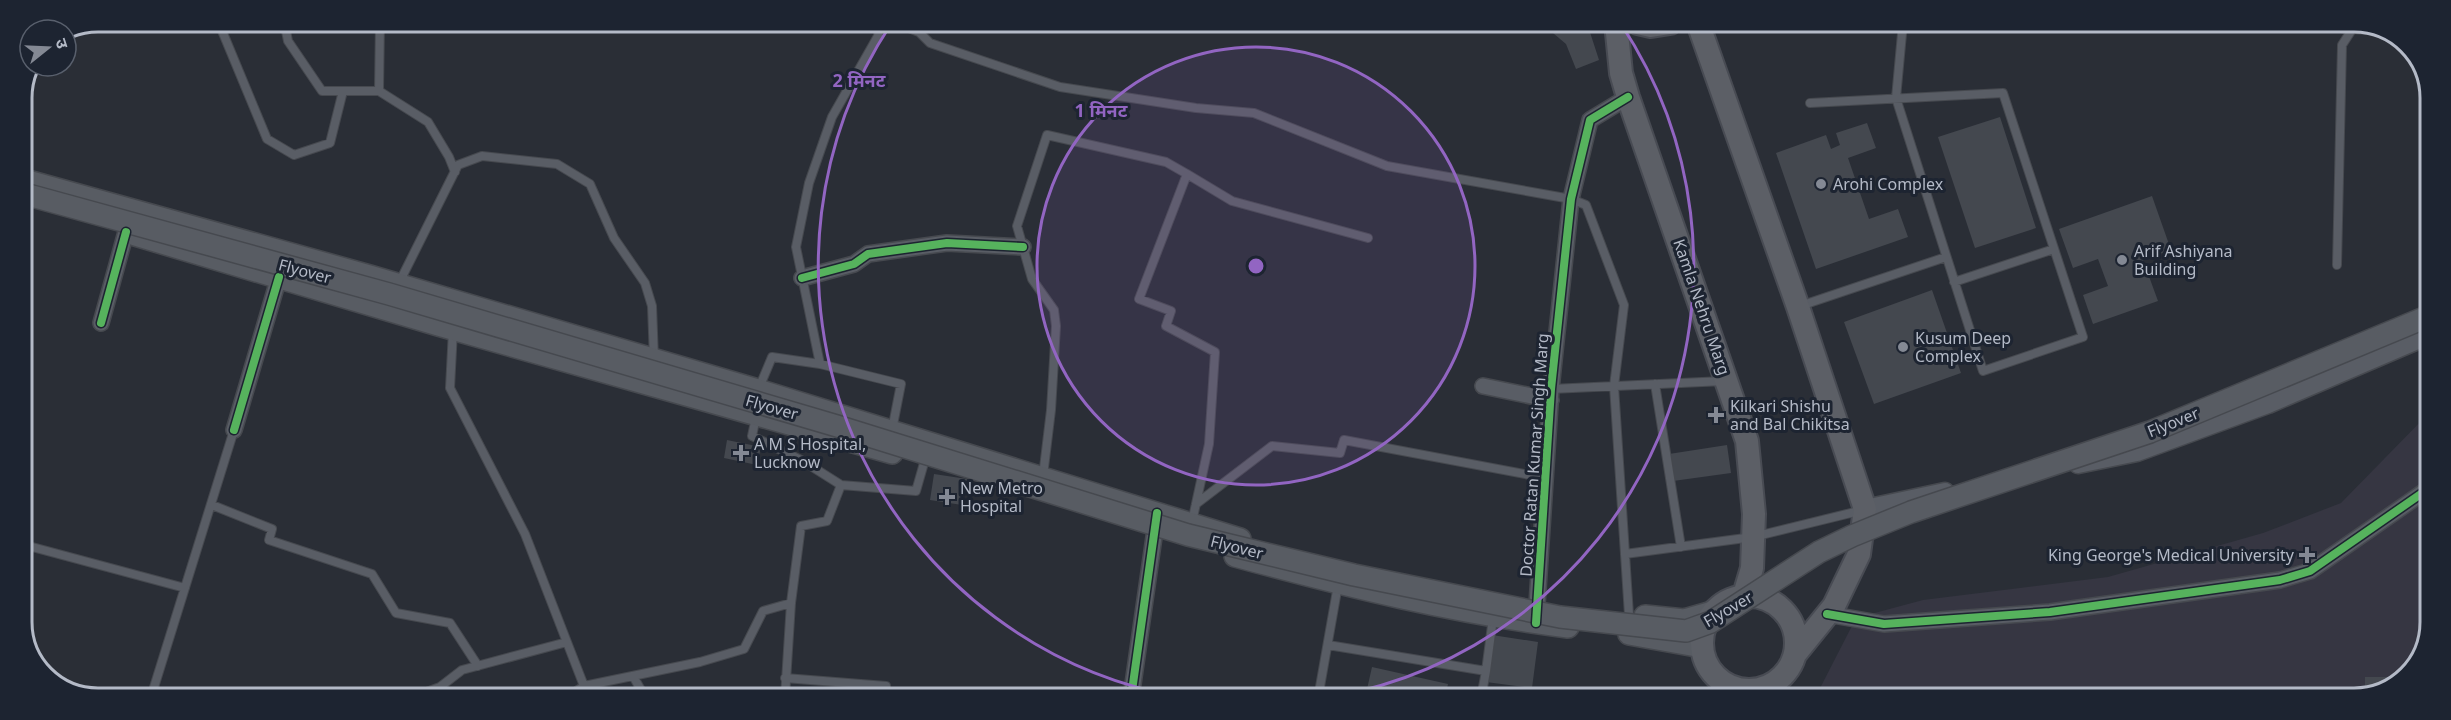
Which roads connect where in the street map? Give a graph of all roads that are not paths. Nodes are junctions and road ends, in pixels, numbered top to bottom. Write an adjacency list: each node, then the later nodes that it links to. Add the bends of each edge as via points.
1 (223, 32): 10 (lane, via 267,139 294,154 330,143)
2 (286, 32): 10 (lane, via 288,41 322,91)
3 (380, 32): 11 (lane)
4 (879, 32): 29 (lane, via 832,117 809,183 796,247)
5 (919, 32): 19 (lane, via 930,43 1060,87 1254,113 1387,166)
6 (1617, 32): 12 (main road, Kamla Nehru Marg)
7 (1701, 32): 32 (main road)
8 (1902, 32): 13 (lane)
9 (2351, 32): 27 (lane, via 2342,45)
10 (343, 91): 11 (lane)
11 (379, 91): 15 (lane, via 428,122)
12 (1628, 97): 19 (street, Doctor Ratan Kumar Singh Marg, via 1590,120); 39 (main road, Kamla Nehru Marg)
13 (1896, 98): 14 (lane); 25 (lane, via 2003,93); 26 (lane)
14 (1810, 103)
15 (454, 172): 31 (lane); 37 (lane, via 459,165 482,156 557,164 590,184 614,238 645,283 652,306)
16 (1187, 174): 23 (lane, via 1232,201); 24 (lane, via 1166,162 1047,135 1017,226); 58 (lane, via 1139,299 1171,311 1166,326 1215,352 1209,444)
17 (32, 182): 21 (main road)
18 (32, 196): 33 (main road, Flyover, bridge, via 389,294 1188,535 1354,576 1560,617 1686,631 1711,622 1819,552 1851,536 1922,508 2150,432)
19 (1571, 199): 42 (lane, via 1586,205 1624,305); 44 (street, Doctor Ratan Kumar Singh Marg)
20 (32, 206): 22 (main road)
21 (138, 212): 22 (main road); 31 (main road)
22 (129, 233): 28 (main road); 34 (street)
23 (1368, 238)
24 (1023, 247): 29 (street, via 947,243 868,254 854,264); 51 (lane, via 1032,279 1054,310 1056,326 1052,410)
25 (2054, 249): 30 (lane); 30 (lane, via 2083,337 1983,371)
26 (1946, 257): 30 (lane); 32 (lane)
27 (2337, 265)
28 (279, 277): 35 (main road); 46 (street)
29 (802, 278): 38 (lane)
30 (1954, 282)
31 (398, 284): 37 (main road)
32 (1798, 307): 56 (main road)
33 (2419, 319)
34 (100, 323)
35 (453, 329): 45 (main road); 73 (lane, via 450,388 525,534)
36 (2419, 339): 56 (street, via 2268,404 2137,452)
37 (654, 359): 43 (main road)
38 (820, 364): 43 (lane, via 772,357); 47 (lane, via 901,384)
39 (1728, 381): 40 (lane); 60 (main road, Kamla Nehru Marg, via 1747,441)
40 (1655, 384): 42 (lane); 62 (lane)
41 (1484, 386): 44 (street)
42 (1614, 386): 44 (lane); 63 (lane)
43 (758, 390): 47 (main road)
44 (1551, 394): 52 (street, Doctor Ratan Kumar Singh Marg)
45 (757, 415): 49 (main road); 53 (lane, via 752,436 803,460)
46 (234, 430): 55 (lane)
47 (892, 430): 48 (main road); 49 (lane)
48 (930, 442): 50 (lane); 51 (main road)
49 (885, 452): 50 (main road)
50 (924, 463): 53 (lane, via 916,491); 59 (main road)
51 (1043, 477): 57 (main road)
52 (1547, 478): 58 (lane, via 1344,440 1340,453 1272,446); 69 (street, Doctor Ratan Kumar Singh Marg)
53 (841, 485): 67 (lane, via 827,521 801,526)
54 (2420, 495): 70 (street, via 2310,571 2280,580 2050,612 1896,624)
55 (212, 505): 65 (lane); 77 (lane, via 272,529 269,540 372,574 396,614 450,624)
56 (1865, 509): 60 (lane); 70 (main road, via 1859,554)
57 (1157, 513): 58 (main road); 59 (street)
58 (1192, 524): 59 (main road); 64 (main road); 69 (main road)
59 (1155, 534): 88 (street)
60 (1753, 537): 62 (lane); 66 (main road, Kamla Nehru Marg, via 1752,568)
61 (32, 547): 65 (lane)
62 (1681, 547): 63 (lane)
63 (1625, 554): 71 (lane)
64 (1339, 584): 72 (main road); 74 (lane)
65 (186, 588): 82 (lane)
66 (1744, 595): 68 (main road, via 1726,601); 76 (main road, via 1761,596 1779,606 1792,622)
67 (791, 603): 79 (lane, via 763,611 744,650); 80 (lane)
68 (1712, 612): 71 (main road, via 1684,620); 75 (main road, via 1704,628)
69 (1536, 613): 71 (main road, via 1571,610); 72 (main road); 75 (main road)
70 (1827, 614): 76 (main road)
71 (1629, 615)
72 (1493, 617): 78 (lane)
73 (567, 642): 77 (lane); 81 (lane)
74 (1328, 645): 78 (lane); 89 (lane)
75 (1702, 647): 91 (main road, via 1708,667 1719,680)
76 (1796, 653): 94 (main road)
77 (478, 666): 83 (lane, via 462,670)
78 (1486, 671): 90 (lane)
79 (633, 676): 81 (lane); 85 (lane)
80 (785, 678): 86 (lane); 87 (lane)
81 (584, 686): 84 (lane)
82 (154, 688)
83 (437, 688)
84 (581, 688)
85 (640, 688)
86 (785, 688)
87 (886, 688)
88 (1132, 688)
89 (1320, 688)
90 (1483, 688)
91 (1735, 688)
92 (1760, 688): 93 (main road, via 1773,684)
93 (1779, 688)
94 (1781, 688)

